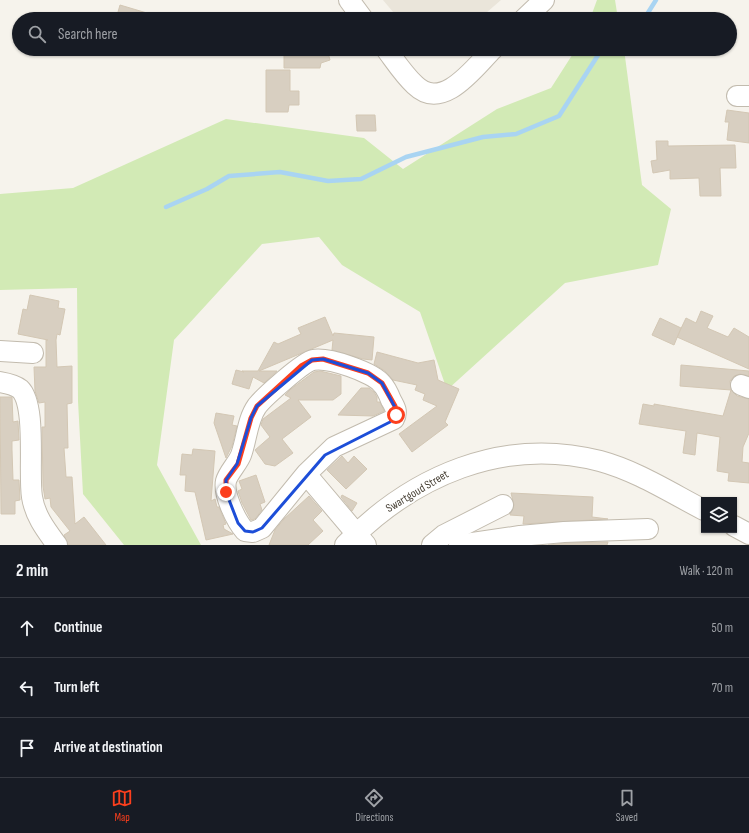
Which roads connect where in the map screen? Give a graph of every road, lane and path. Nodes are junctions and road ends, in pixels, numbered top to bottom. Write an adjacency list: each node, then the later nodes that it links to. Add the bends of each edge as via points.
1 (349, 0): 3 (street)
2 (544, 0): 4 (street)
3 (358, 12)
4 (531, 12)
5 (391, 56): 6 (street, via 413,84 424,92 438,94 450,90)
6 (486, 56)
7 (0, 351): 8 (street)
8 (33, 353)
9 (0, 382): 17 (street, via 20,390 27,403 30,416 32,496 36,513)
10 (306, 474): 10 (street, via 334,447 394,419 395,406 382,383 368,373 323,359 312,360 301,366 257,406 238,464 226,480 226,492 238,523 244,531 254,532 262,528); 16 (street)
11 (503, 505): 18 (street, via 444,534)
12 (701, 508): 16 (street, Swartgoud Street, via 619,467 575,457 533,453 505,455 452,470 399,500)
13 (737, 528): 15 (street)
14 (648, 529): 19 (street, via 564,532)
15 (749, 534)
16 (355, 541)
17 (57, 545)
18 (432, 545)
19 (458, 545)

